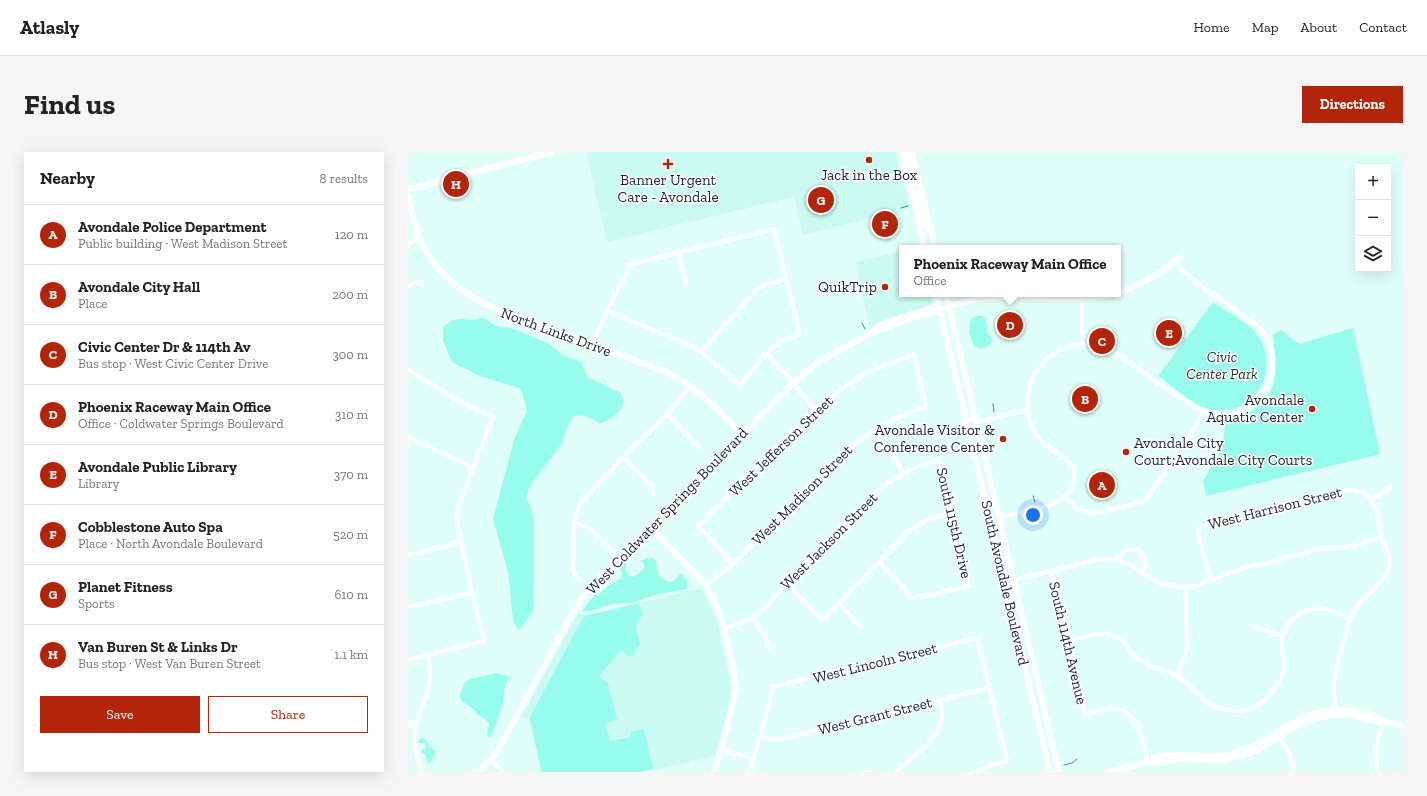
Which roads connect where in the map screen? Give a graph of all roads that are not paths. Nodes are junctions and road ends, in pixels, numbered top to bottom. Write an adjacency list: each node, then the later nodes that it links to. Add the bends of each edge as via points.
1 (552, 152): 5 (main road)
2 (903, 152): 4 (street, via 907,156 914,183); 6 (street)
3 (912, 152): 4 (street)
4 (919, 184): 8 (street)
5 (408, 188)
6 (912, 192): 8 (street, via 917,194 925,226); 11 (street)
7 (408, 196): 9 (street, North Links Drive)
8 (931, 232): 12 (street)
9 (420, 238): 10 (street); 29 (street, North Links Drive, via 434,263 450,281 469,296 496,310)
10 (408, 244)
11 (924, 245)
12 (934, 245)
13 (678, 252): 16 (street, via 774,228); 18 (street); 27 (street, via 629,264)
14 (1182, 256): 15 (street)
15 (1174, 263): 20 (street, via 1156,276); 38 (street, via 1198,284 1258,326 1266,334 1272,354 1272,376 1269,385 1257,401 1237,412 1214,414)
16 (786, 278): 30 (street, via 758,288); 31 (street, via 800,334 781,341)
17 (422, 283): 19 (street, via 415,282)
18 (686, 284)
19 (408, 286)
20 (1121, 292)
21 (937, 297): 26 (street, South Avondale Boulevard)
22 (946, 297): 25 (street, South Avondale Boulevard)
23 (1095, 297): 24 (street)
24 (1082, 299): 25 (street, West Coldwater Springs Boulevard, via 989,298); 28 (street)
25 (948, 307): 26 (street, West Coldwater Springs Boulevard); 40 (street, South Avondale Boulevard)
26 (940, 309): 34 (street, West Coldwater Springs Boulevard, via 877,330 828,356); 41 (street, South Avondale Boulevard)
27 (607, 311): 29 (street); 30 (street)
28 (1082, 344): 37 (street, via 1057,351 1039,367 1028,390); 38 (street, via 1094,344 1110,349)
29 (592, 345): 35 (street, North Links Drive, via 661,370)
30 (701, 352): 31 (street, via 740,385)
31 (766, 353): 34 (street)
32 (914, 354): 36 (street, West Jefferson Street, via 868,372); 42 (street, West Madison Street, via 926,407)
33 (408, 370): 48 (street, via 462,403 492,417)
34 (793, 383): 36 (street); 43 (street, West Coldwater Springs Boulevard)
35 (692, 386): 39 (street); 43 (street, North Links Drive)
36 (814, 409): 65 (street, West Jefferson Street, via 698,526)
37 (1026, 410): 40 (street, via 982,421); 52 (street, via 1029,422 1039,438 1046,446 1064,457 1072,467 1073,483)
38 (1202, 411): 52 (street, via 1197,425 1144,501 1098,513 1085,513)
39 (667, 414): 45 (street); 46 (street)
40 (974, 419): 41 (street); 55 (street, South Avondale Boulevard)
41 (966, 420): 56 (street, South Avondale Boulevard)
42 (878, 428): 49 (street); 65 (street, West Madison Street, via 831,463)
43 (741, 434): 58 (street, West Coldwater Springs Boulevard)
44 (408, 437): 48 (street)
45 (700, 448)
46 (623, 457): 51 (street, via 651,485); 57 (street, via 579,504)
47 (939, 460): 49 (street, West Jackson Street); 54 (street, South 115th Drive)
48 (472, 467): 60 (street, via 457,510)
49 (903, 474): 71 (street, West Jackson Street, via 881,487)
50 (1390, 487): 53 (street)
51 (654, 495)
52 (1065, 497): 55 (street, via 1047,506)
53 (1371, 500): 59 (street, via 1376,508); 70 (street, West Harrison Street, via 1362,491 1344,490 1199,527 1198,535)
54 (951, 513): 64 (street, via 920,523); 64 (street, South 115th Drive, via 969,586 910,599 905,589)
55 (998, 517): 56 (street); 69 (street, South Avondale Boulevard)
56 (990, 519): 110 (street, South Avondale Boulevard)
57 (574, 522): 62 (street, via 591,530); 68 (street, via 573,570)
58 (650, 527): 62 (street, West Coldwater Springs Boulevard); 72 (street)
59 (1382, 537): 70 (street, via 1353,546 1319,550 1243,568); 78 (street, via 1390,560 1386,574 1357,606)
60 (460, 542): 61 (street); 74 (street)
61 (408, 555)
62 (619, 558): 98 (street, West Coldwater Springs Boulevard, via 597,580 575,610 502,743)
63 (1116, 560): 66 (street, via 1095,560); 67 (street, via 1130,565); 67 (street, via 1126,550 1140,551 1145,563)
64 (879, 562): 75 (street)
65 (732, 565): 72 (street, West Madison Street)
66 (1051, 571): 69 (street); 83 (street, South 114th Avenue)
67 (1141, 573): 73 (street, via 1162,584)
68 (577, 577)
69 (1014, 580): 111 (street, South Avondale Boulevard)
70 (1211, 580): 73 (street)
71 (786, 583): 75 (street, via 822,620); 77 (street, West Jackson Street)
72 (706, 585): 81 (street, via 716,604)
73 (1185, 587): 87 (street, via 1187,648)
74 (472, 593): 76 (street); 85 (street, via 484,641)
75 (839, 603): 80 (street)
76 (408, 607)
77 (753, 618): 81 (street, West Jackson Street); 84 (street)
78 (1350, 619): 82 (street, via 1325,609 1314,609 1297,615 1288,624); 90 (street, via 1336,670)
79 (1251, 626): 82 (street)
80 (861, 627)
81 (724, 629): 97 (street, via 736,691)
82 (1283, 636): 87 (street, via 1281,648 1284,664 1279,681 1272,694 1254,708 1240,711 1218,708 1204,701 1192,687)
83 (1068, 642): 87 (street, via 1102,633 1111,634 1126,643 1141,662); 100 (street, South 114th Avenue, via 1085,714 1108,709 1124,711 1133,718 1140,730)
84 (770, 649)
85 (427, 656): 86 (street); 93 (street, via 430,680)
86 (408, 660)
87 (1177, 676)
88 (989, 688): 89 (street, West Grant Street); 96 (street, West Lincoln Street, via 977,638 772,687); 109 (street, via 1007,761)
89 (940, 700): 96 (street, West Grant Street, via 790,737 777,739); 108 (street, via 942,714 937,732)
90 (1336, 712): 91 (street); 95 (street)
91 (1382, 721): 94 (street); 114 (street, via 1376,748)
92 (408, 723): 93 (street)
93 (415, 725): 101 (street, via 415,745)
94 (1403, 726)
95 (1278, 735): 100 (street, via 1258,750 1230,758); 113 (street, via 1290,755)
96 (760, 736): 99 (street)
97 (721, 749): 99 (street); 104 (street)
98 (491, 758): 102 (street, West Coldwater Springs Boulevard); 103 (street)
99 (754, 759): 105 (street)
100 (1147, 762): 112 (street)
101 (421, 772)
102 (476, 772)
103 (503, 772)
104 (714, 772)
105 (750, 772)
106 (864, 772): 107 (street)
107 (870, 772)
108 (896, 772)
109 (973, 772)
110 (1050, 772)
111 (1059, 772)
112 (1108, 772)
113 (1296, 772)
114 (1377, 772)

